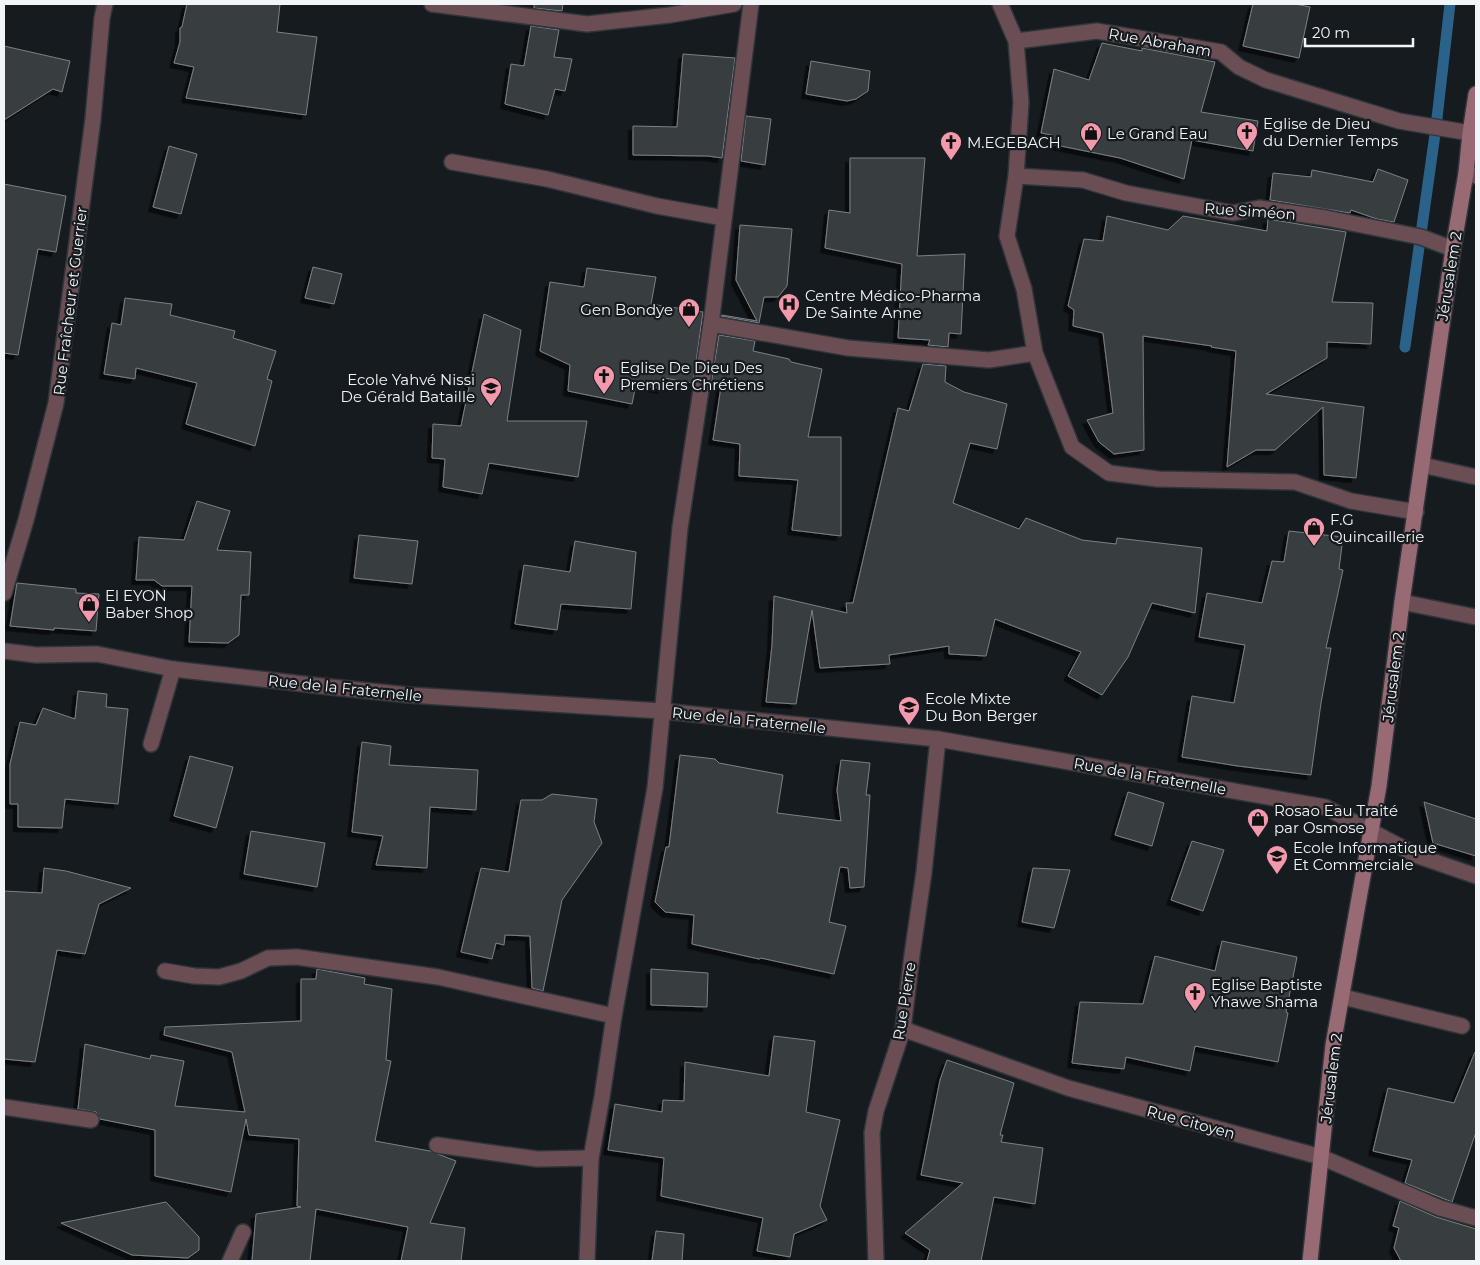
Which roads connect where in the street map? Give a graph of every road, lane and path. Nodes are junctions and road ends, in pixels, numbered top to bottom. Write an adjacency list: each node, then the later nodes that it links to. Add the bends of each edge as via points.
1 (105, 4): 19 (street, Rue Fraîcheur et Guerrier, via 56,403)
2 (432, 4): 3 (street, via 588,24)
3 (734, 4)
4 (751, 4): 12 (street)
5 (1000, 4): 6 (street)
6 (1016, 41): 8 (street, Rue Abraham, via 1096,31 1221,52 1239,67 1266,80 1399,121); 11 (street, via 1021,102)
7 (1476, 94): 8 (street, Jérusalem 2)
8 (1470, 133): 10 (street, Jérusalem 2)
9 (452, 162): 12 (street)
10 (1471, 174): 13 (street, Jérusalem 2)
11 (1016, 176): 13 (street, Rue Siméon, via 1084,180 1126,194 1233,212 1259,208 1326,218 1421,237); 15 (street, via 1007,236 1024,289)
12 (724, 218): 14 (street)
13 (1453, 249): 16 (street, Jérusalem 2)
14 (711, 324): 15 (street, via 848,348 989,360); 24 (street, via 680,528)
15 (1035, 353): 18 (street, via 1072,447 1109,473 1158,479 1295,482 1351,501)
16 (1422, 465): 17 (street); 18 (street, Jérusalem 2)
17 (1476, 477)
18 (1416, 512): 20 (street, Jérusalem 2)
19 (4, 593)
20 (1402, 602): 21 (street); 27 (street, Jérusalem 2)
21 (1476, 617)
22 (4, 651): 23 (street, Rue de la Fraternelle, via 36,655 97,654)
23 (173, 668): 24 (street, Rue de la Fraternelle, via 409,695); 26 (street)
24 (662, 711): 25 (street, Rue de la Fraternelle); 31 (street, via 654,788)
25 (938, 740): 27 (street, Rue de la Fraternelle, via 1325,807); 33 (street, Rue Pierre)
26 (151, 744)
27 (1372, 831): 28 (street, Rue de la Fraternelle, via 1418,856); 30 (street, Jérusalem 2)
28 (1476, 876)
29 (165, 971): 31 (street, via 219,977 268,958 297,957 438,977)
30 (1342, 997): 32 (street); 37 (street, Jérusalem 2)
31 (614, 1016): 38 (street)
32 (1462, 1026)
33 (903, 1028): 37 (street, Rue Citoyen, via 1068,1088); 43 (street, Rue Pierre, via 872,1133)
34 (4, 1107): 35 (street)
35 (91, 1120)
36 (437, 1145): 38 (street, via 537,1159)
37 (1321, 1157): 39 (street, Rue Citoyen, via 1440,1208); 44 (street, Jérusalem 2)
38 (591, 1158): 42 (street)
39 (1476, 1218)
40 (243, 1232): 41 (street)
41 (230, 1261)
42 (587, 1261)
43 (876, 1261)
44 (1310, 1261)

